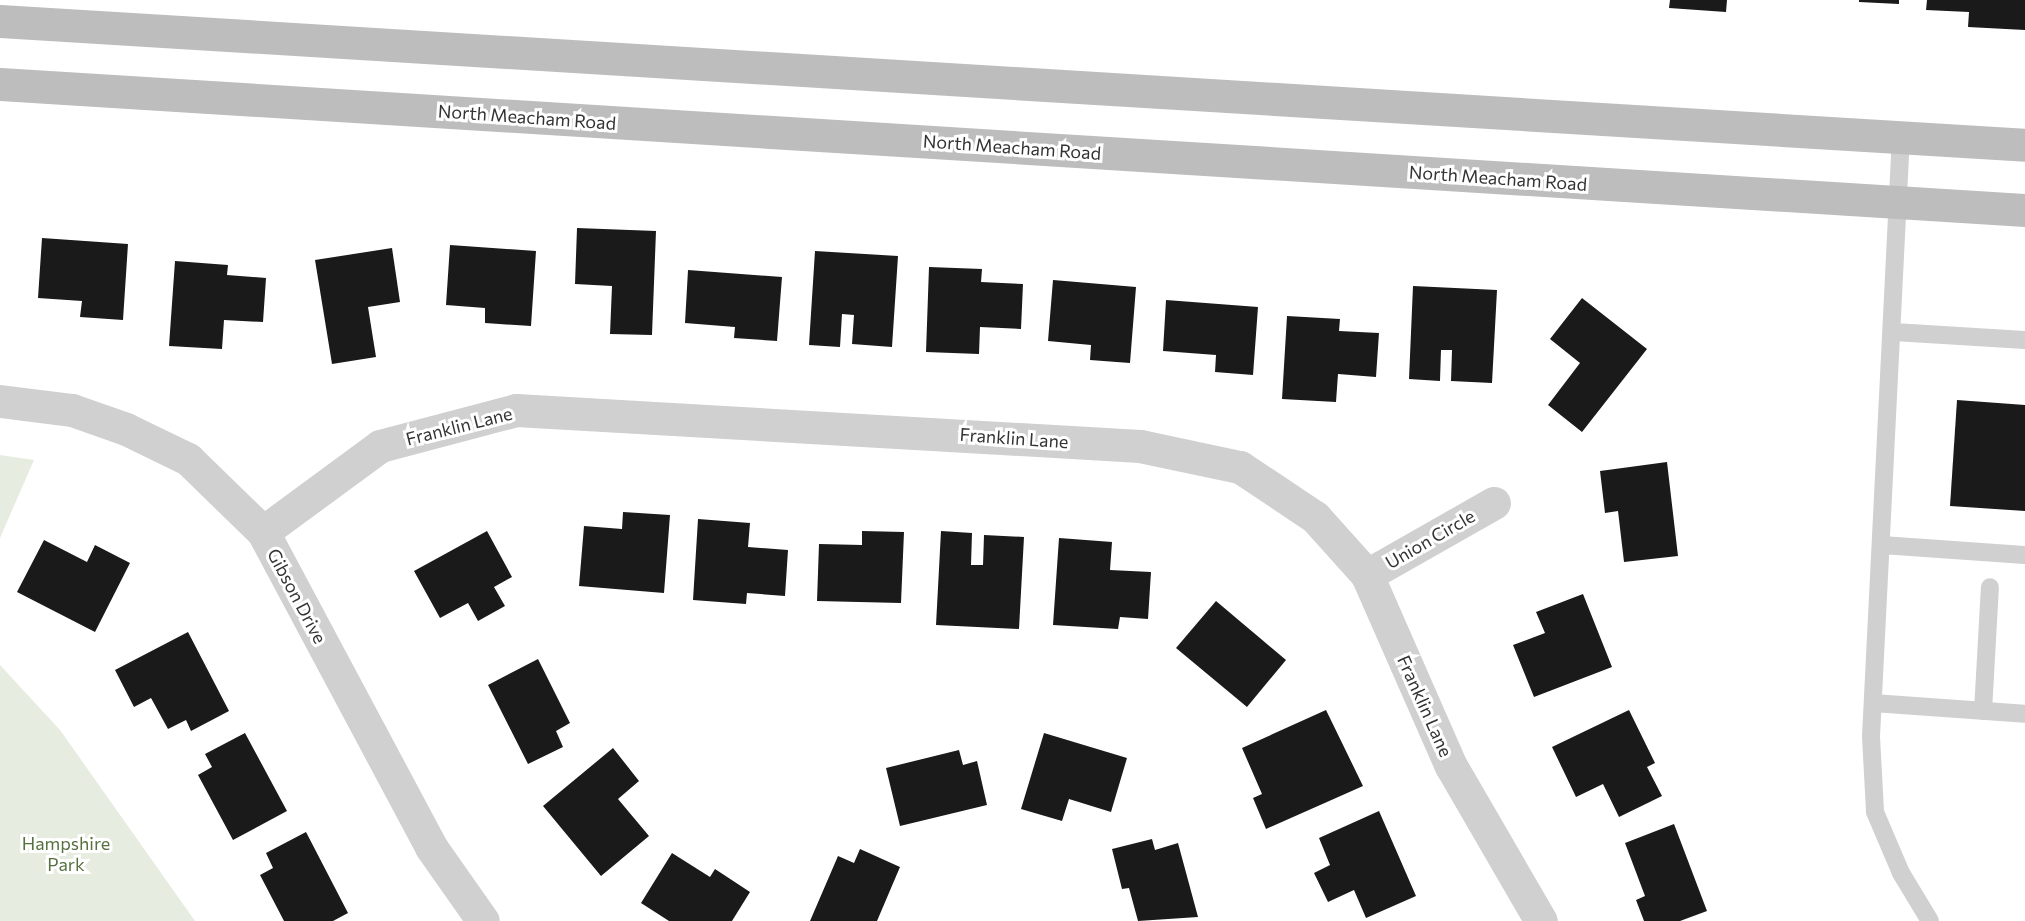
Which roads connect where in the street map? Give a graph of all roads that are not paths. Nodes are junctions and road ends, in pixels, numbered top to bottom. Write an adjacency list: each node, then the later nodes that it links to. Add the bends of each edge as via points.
1 (0, 21): 3 (main road)
2 (0, 84): 5 (main road, North Meacham Road)
3 (1901, 136): 4 (main road); 5 (lane)
4 (2025, 145)
5 (1900, 202): 6 (main road, North Meacham Road); 7 (lane)
6 (2025, 210)
7 (1894, 332): 8 (lane); 12 (lane)
8 (2025, 340)
9 (0, 401): 11 (street, Gibson Drive, via 72,410 126,429 188,459)
10 (1494, 502): 14 (street, Union Circle)
11 (263, 532): 14 (street, Franklin Lane, via 380,446 516,410 617,413 1140,447 1240,467 1315,517); 19 (street, Gibson Drive, via 430,848)
12 (1882, 545): 13 (lane); 16 (lane)
13 (2025, 555)
14 (1367, 575): 20 (street, Franklin Lane, via 1451,765)
15 (1990, 587): 17 (lane)
16 (1873, 703): 17 (lane); 21 (lane, via 1870,737 1875,812 1901,873)
17 (1983, 711): 18 (lane)
18 (2025, 714)
19 (483, 921)
20 (1541, 921)
21 (1930, 921)

